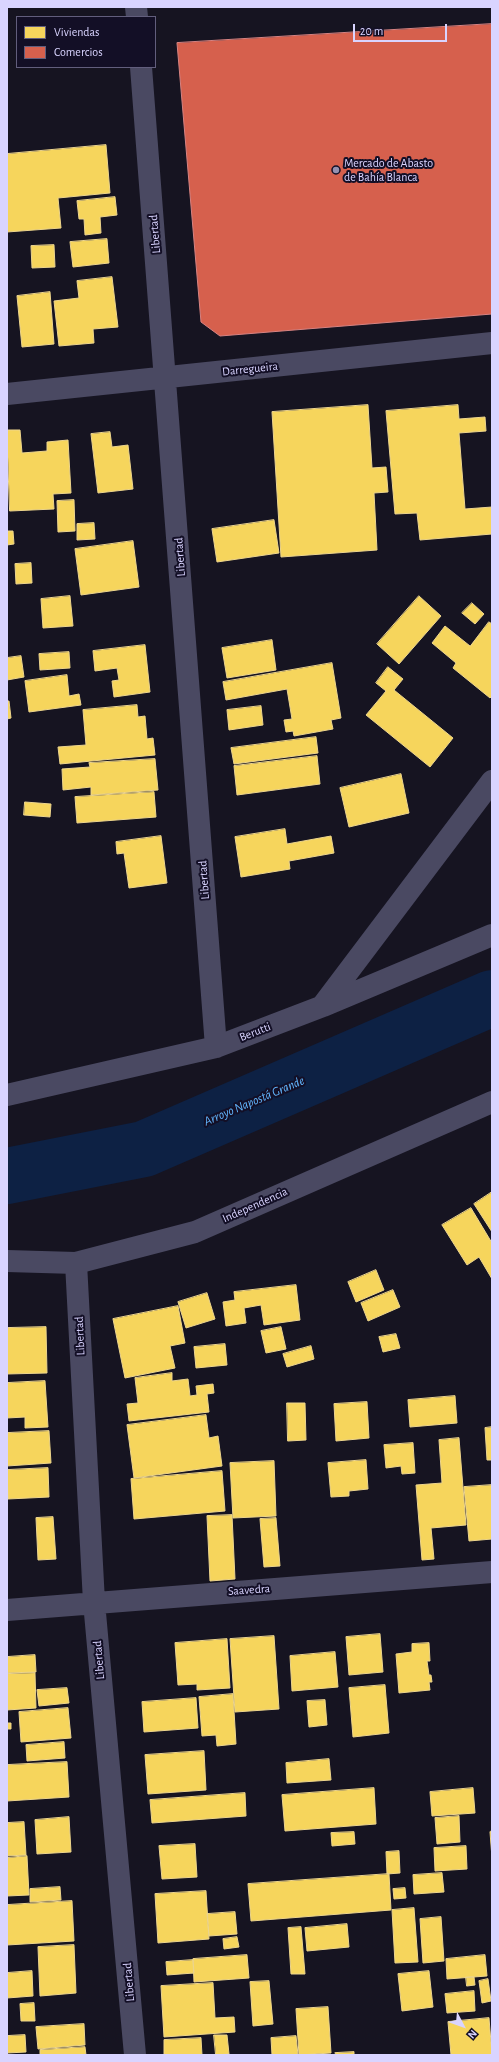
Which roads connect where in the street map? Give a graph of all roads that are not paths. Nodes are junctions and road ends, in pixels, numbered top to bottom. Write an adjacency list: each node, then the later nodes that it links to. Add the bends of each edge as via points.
1 (141, 68): 3 (street, Libertad)
2 (492, 343): 3 (street, Darregueira)
3 (166, 378): 4 (street, Darregueira); 8 (street, Libertad)
4 (7, 394)
5 (492, 781): 7 (street)
6 (492, 935): 7 (street, Berutti)
7 (322, 1006): 8 (street, Berutti)
8 (216, 1047): 9 (street, Berutti)
9 (7, 1095)
10 (492, 1102): 12 (street, Independencia, via 195,1232)
11 (7, 1261): 12 (street, Independencia)
12 (76, 1263): 14 (street, Libertad)
13 (492, 1572): 14 (street, Saavedra)
14 (94, 1602): 15 (street, Saavedra); 16 (street, Libertad)
15 (7, 1610)
16 (135, 2055)

